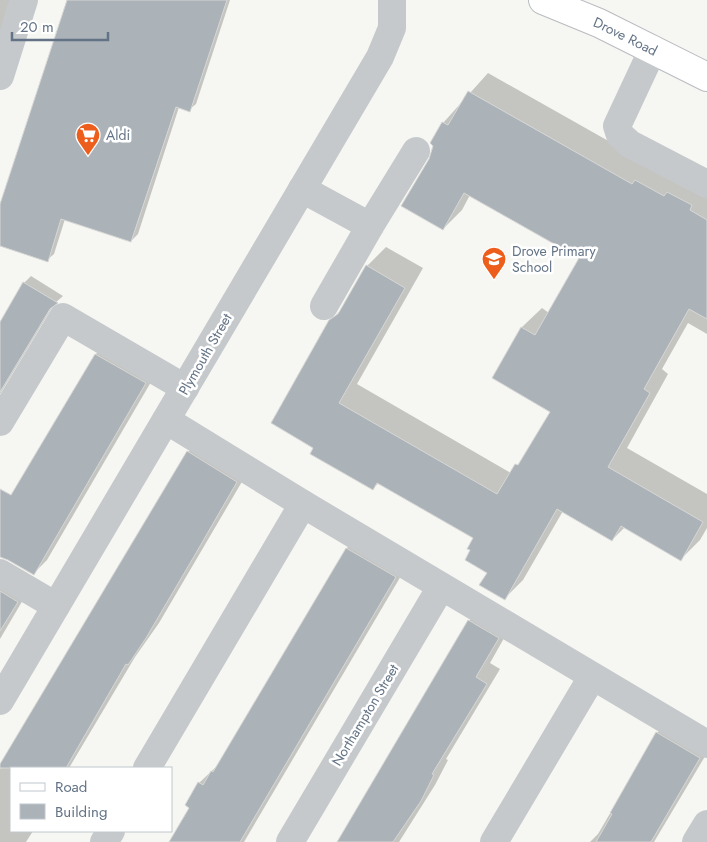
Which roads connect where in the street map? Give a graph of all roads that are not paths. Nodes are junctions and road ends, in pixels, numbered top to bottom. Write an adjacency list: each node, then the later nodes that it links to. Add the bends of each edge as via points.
1 (24, 0): 5 (street)
2 (392, 0): 9 (street, Plymouth Street, via 392,28 380,57)
3 (543, 0): 4 (main road, Drove Road)
4 (653, 49): 6 (main road, Drove Road); 8 (street, via 617,126 620,135 630,144)
5 (0, 76)
6 (707, 77)
7 (416, 151): 10 (street)
8 (707, 184)
9 (302, 189): 10 (street); 12 (street, Plymouth Street)
10 (370, 226): 11 (street)
11 (324, 306)
12 (185, 388): 13 (street, Plymouth Street); 14 (street, via 63,317)
13 (166, 420): 15 (street); 18 (street, Plymouth Street)
14 (0, 422)
15 (303, 504): 17 (street); 22 (street)
16 (0, 573): 18 (street)
17 (441, 587): 19 (street); 24 (street, Northampton Street)
18 (56, 606): 20 (street, Plymouth Street)
19 (592, 677): 21 (street); 25 (street)
20 (0, 701)
21 (707, 744)
22 (148, 767)
23 (707, 824): 26 (street)
24 (290, 842)
25 (494, 842)
26 (696, 842)

